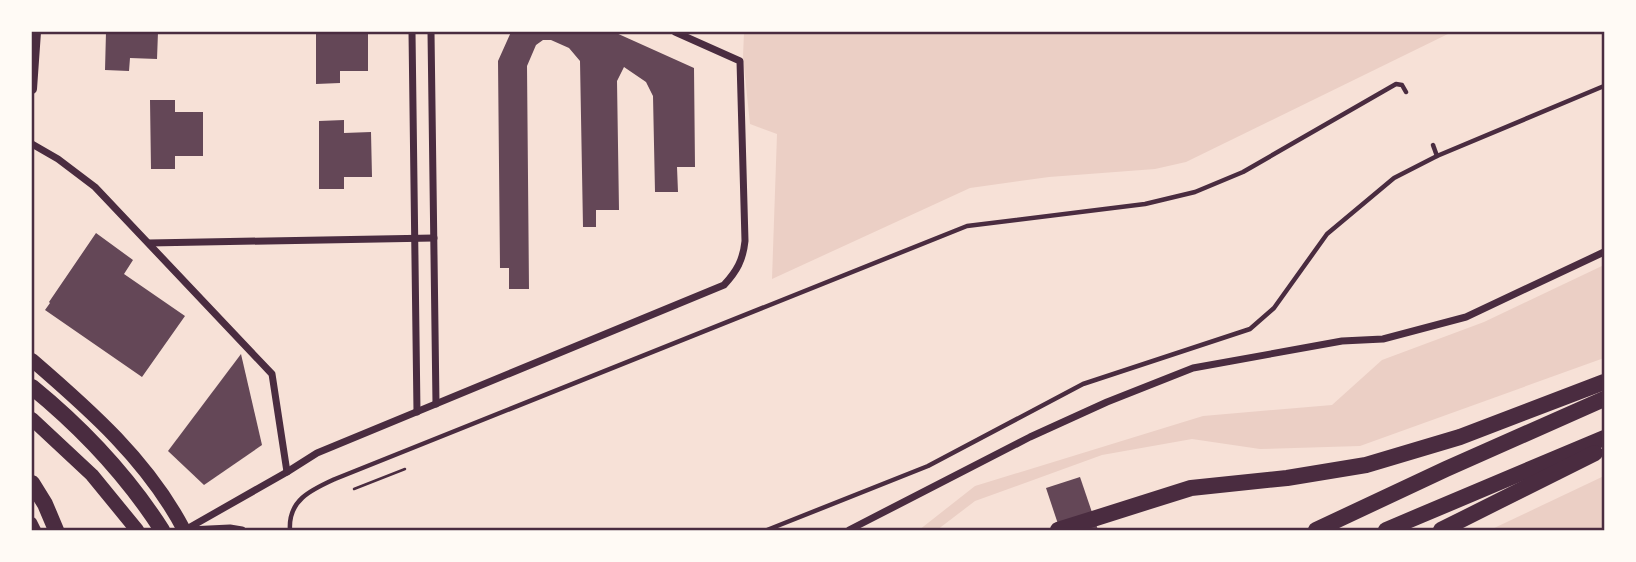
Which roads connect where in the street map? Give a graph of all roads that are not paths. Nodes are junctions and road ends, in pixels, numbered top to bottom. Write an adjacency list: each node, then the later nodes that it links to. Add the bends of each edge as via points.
1 (36, 32): 6 (street)
2 (412, 32): 11 (street)
3 (430, 32): 12 (street)
4 (675, 32): 19 (street, via 740,61 745,241 736,273 709,293)
5 (1605, 86): 10 (lane)
6 (32, 89)
7 (1406, 92): 33 (lane, via 1396,84 1243,172 1195,192 1145,204 967,226 335,479 299,500 290,515)
8 (32, 144): 13 (street, via 95,187)
9 (1433, 145): 10 (lane)
10 (1437, 156): 34 (lane, via 1394,178 1339,222 1274,308 1250,329 1083,384 928,466)
11 (415, 238): 12 (street); 13 (street); 20 (street)
12 (434, 238): 19 (street)
13 (149, 243): 24 (street, via 272,374)
14 (1605, 252): 35 (street, via 1466,317 1383,339 1342,341 1193,368 1052,427)
15 (32, 359): 31 (main road, via 116,437 159,488)
16 (1605, 382): 36 (highway, via 1460,437 1366,465 1192,488)
17 (32, 387): 30 (highway, via 118,472)
18 (1605, 399): 37 (highway)
19 (436, 404): 20 (street)
20 (417, 412): 24 (street, via 317,453)
21 (32, 419): 29 (main road, via 92,474)
22 (1605, 438): 38 (highway)
23 (1605, 448): 39 (highway)
24 (287, 472): 31 (street)
25 (32, 483): 28 (highway)
26 (32, 522): 27 (street)
27 (36, 530)
28 (56, 530)
29 (137, 530)
30 (162, 530)
31 (184, 530): 32 (street)
32 (242, 530)
33 (290, 530)
34 (767, 530)
35 (849, 530)
36 (1058, 530)
37 (1315, 530)
38 (1386, 530)
39 (1441, 530)

